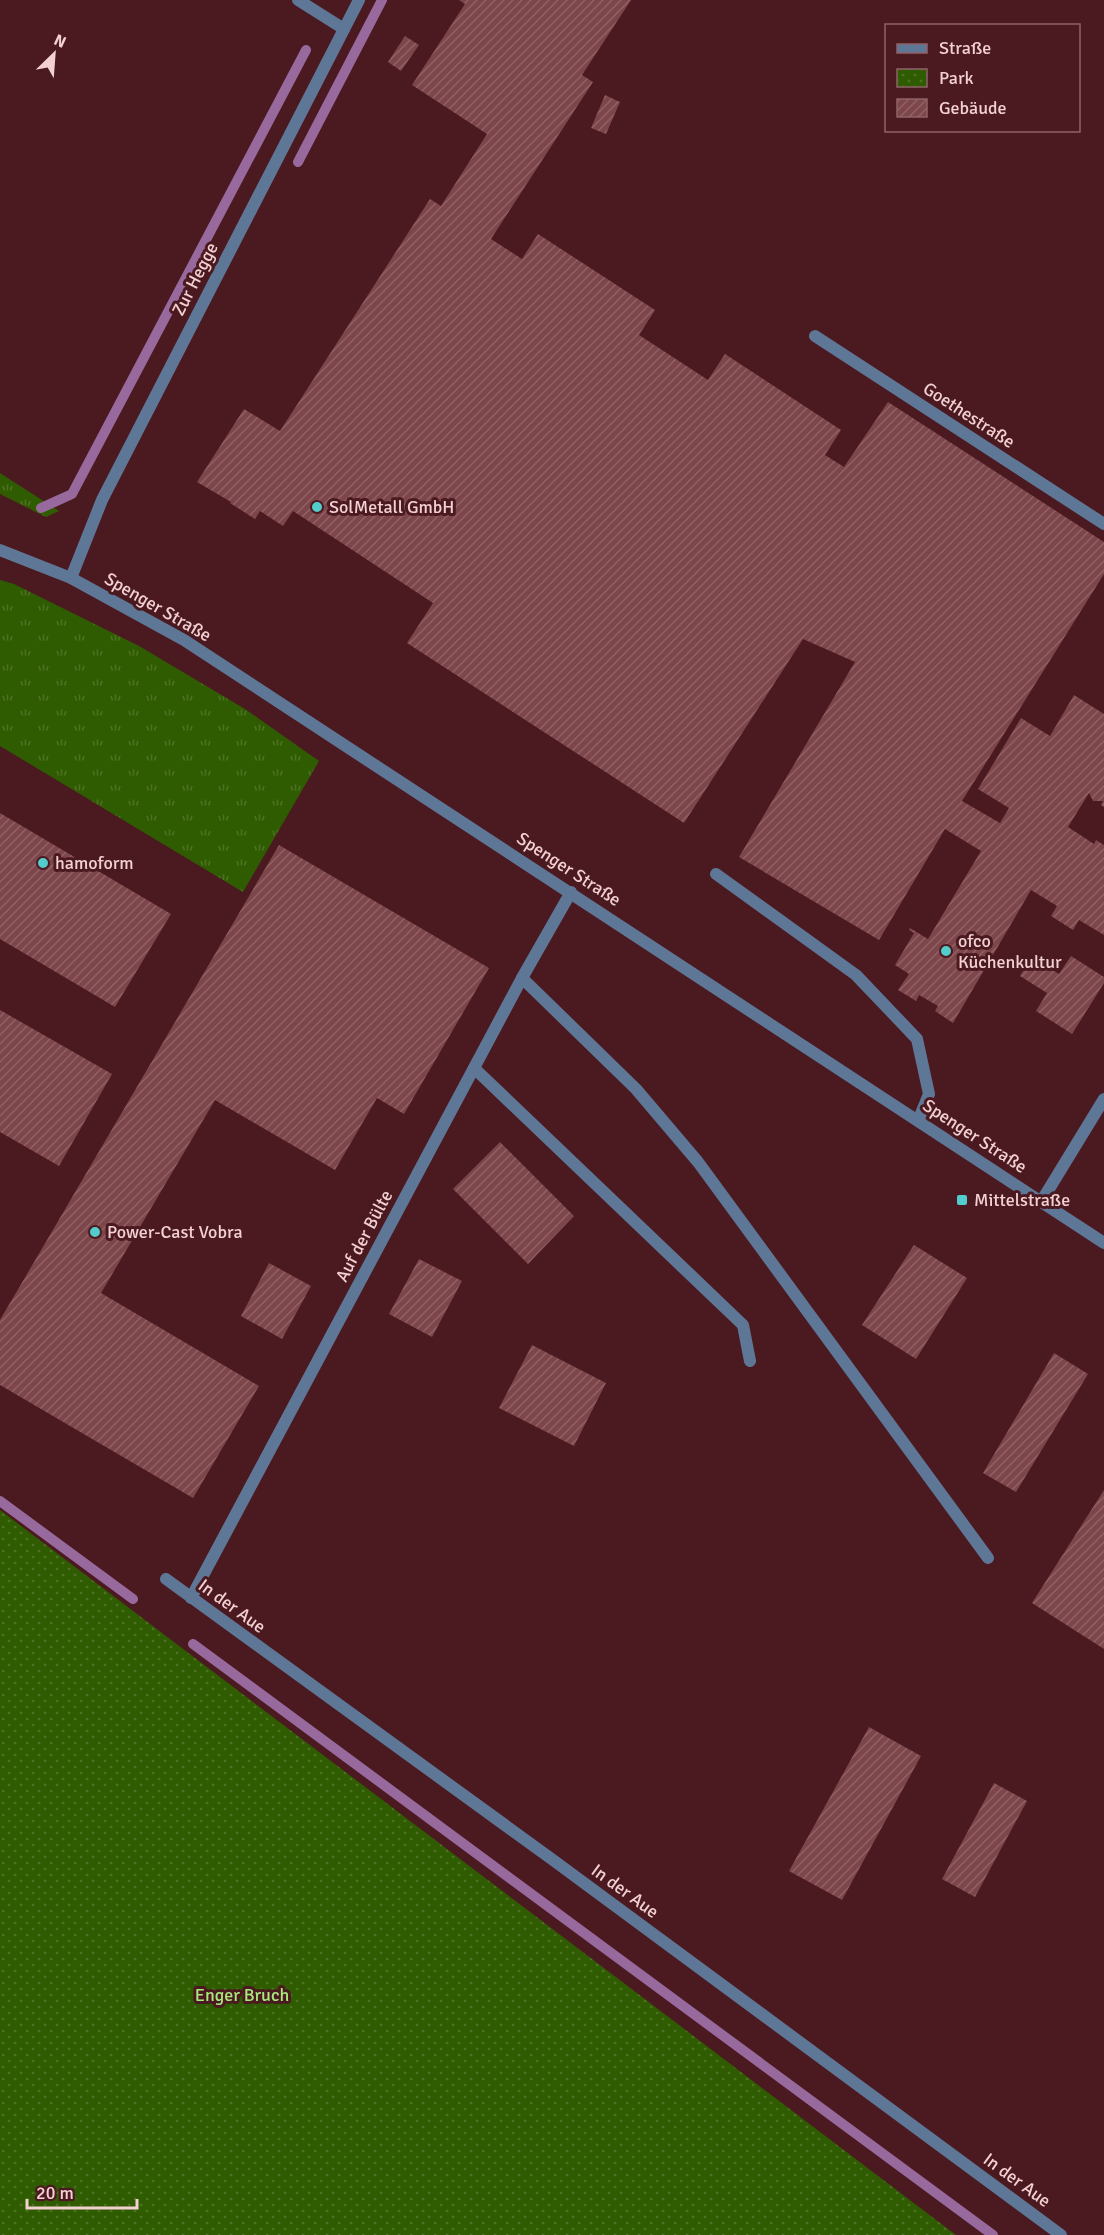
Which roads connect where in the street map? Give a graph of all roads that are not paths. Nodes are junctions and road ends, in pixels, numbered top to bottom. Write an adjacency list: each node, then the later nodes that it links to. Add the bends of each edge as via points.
1 (298, 0): 3 (street)
2 (359, 0): 3 (street, Zur Hegge)
3 (344, 29): 7 (street, Zur Hegge, via 102,500)
4 (815, 336): 5 (street, Goethestraße)
5 (1104, 524)
6 (0, 550): 7 (street, Spenger Straße)
7 (71, 578): 9 (street, Spenger Straße, via 184,640)
8 (716, 874): 13 (street, via 856,975 917,1039 929,1095)
9 (571, 892): 10 (street, Auf der Bülte); 13 (street, Spenger Straße)
10 (522, 978): 11 (street, Auf der Bülte); 17 (street, via 636,1089 698,1162)
11 (474, 1068): 16 (street, via 743,1325); 19 (street, Auf der Bülte)
12 (1104, 1099): 14 (street)
13 (918, 1121): 14 (street, Spenger Straße)
14 (1041, 1202): 15 (street, Spenger Straße)
15 (1104, 1243)
16 (750, 1361)
17 (988, 1558)
18 (166, 1579): 19 (street, In der Aue)
19 (191, 1598): 20 (street, In der Aue)
20 (1061, 2235)

